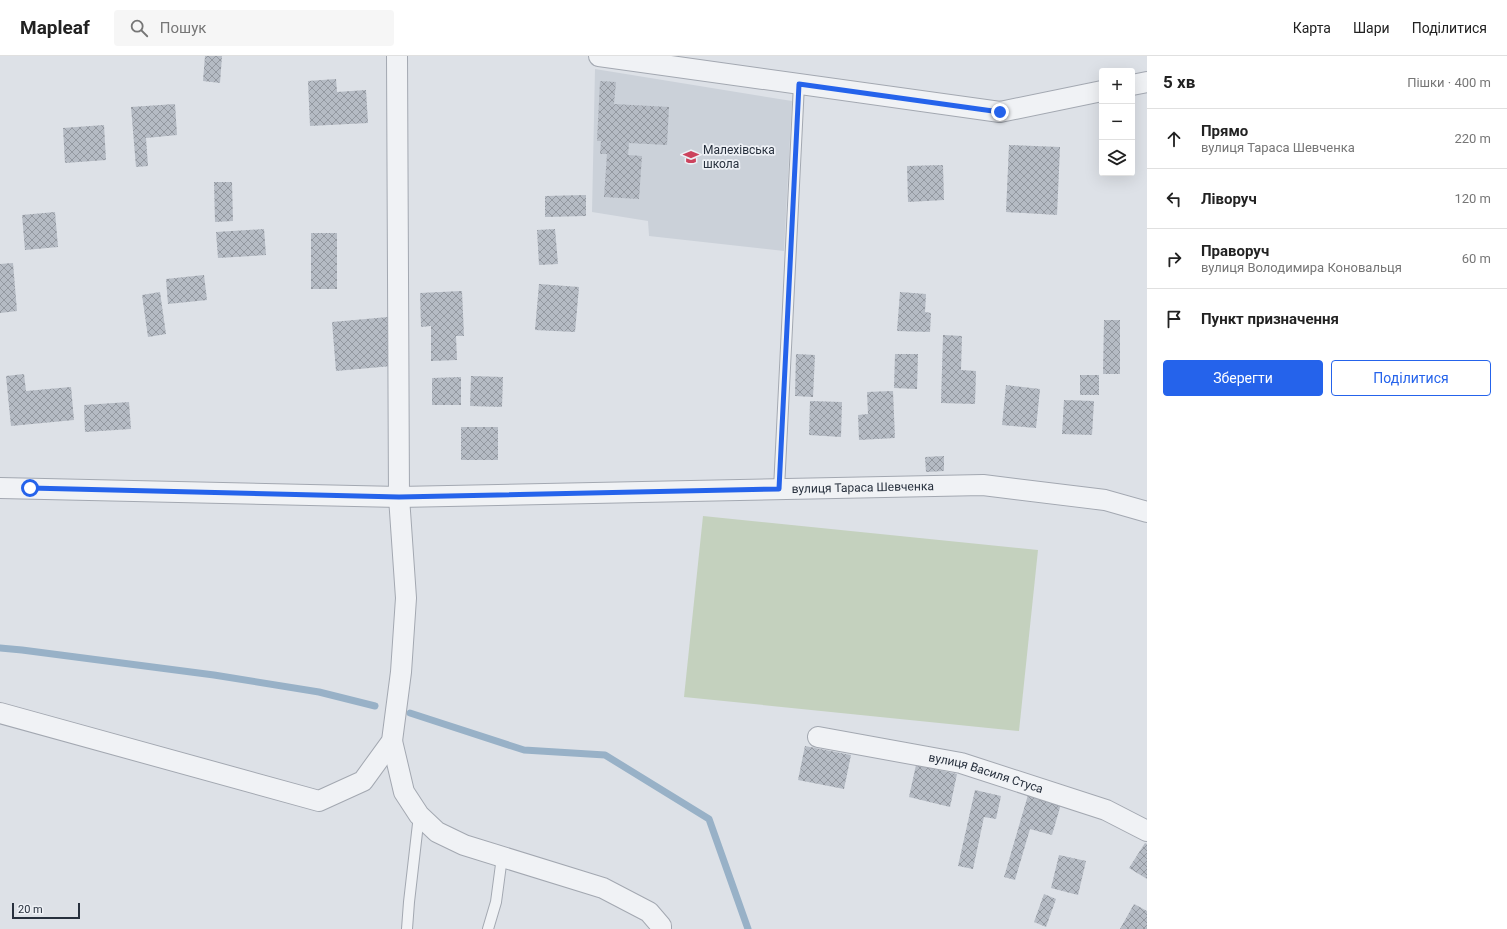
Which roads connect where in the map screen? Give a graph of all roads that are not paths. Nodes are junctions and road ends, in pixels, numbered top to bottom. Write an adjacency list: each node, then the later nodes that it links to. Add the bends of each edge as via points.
1 (397, 56): 9 (street)
2 (599, 56): 4 (street)
3 (1147, 82): 5 (street)
4 (799, 84): 6 (street, via 1000,112); 8 (lane)
5 (1135, 84)
6 (1099, 92)
7 (0, 488): 9 (street, вулиця Тараса Шевченка)
8 (779, 489): 9 (street, вулиця Тараса Шевченка); 10 (street, вулиця Тараса Шевченка, via 983,485 1105,500)
9 (399, 497): 13 (street, via 406,598)
10 (1147, 512)
11 (0, 713): 13 (street, via 319,801 364,781)
12 (818, 737): 15 (street, вулиця Василя Стуса, via 961,763 1106,810)
13 (392, 741): 14 (street, via 404,792)
14 (419, 815): 16 (street, via 437,832 464,845); 17 (lane)
15 (1147, 831)
16 (502, 857): 18 (lane, via 496,902); 19 (street, via 603,888 649,912)
17 (407, 929)
18 (488, 929)
19 (661, 929)

